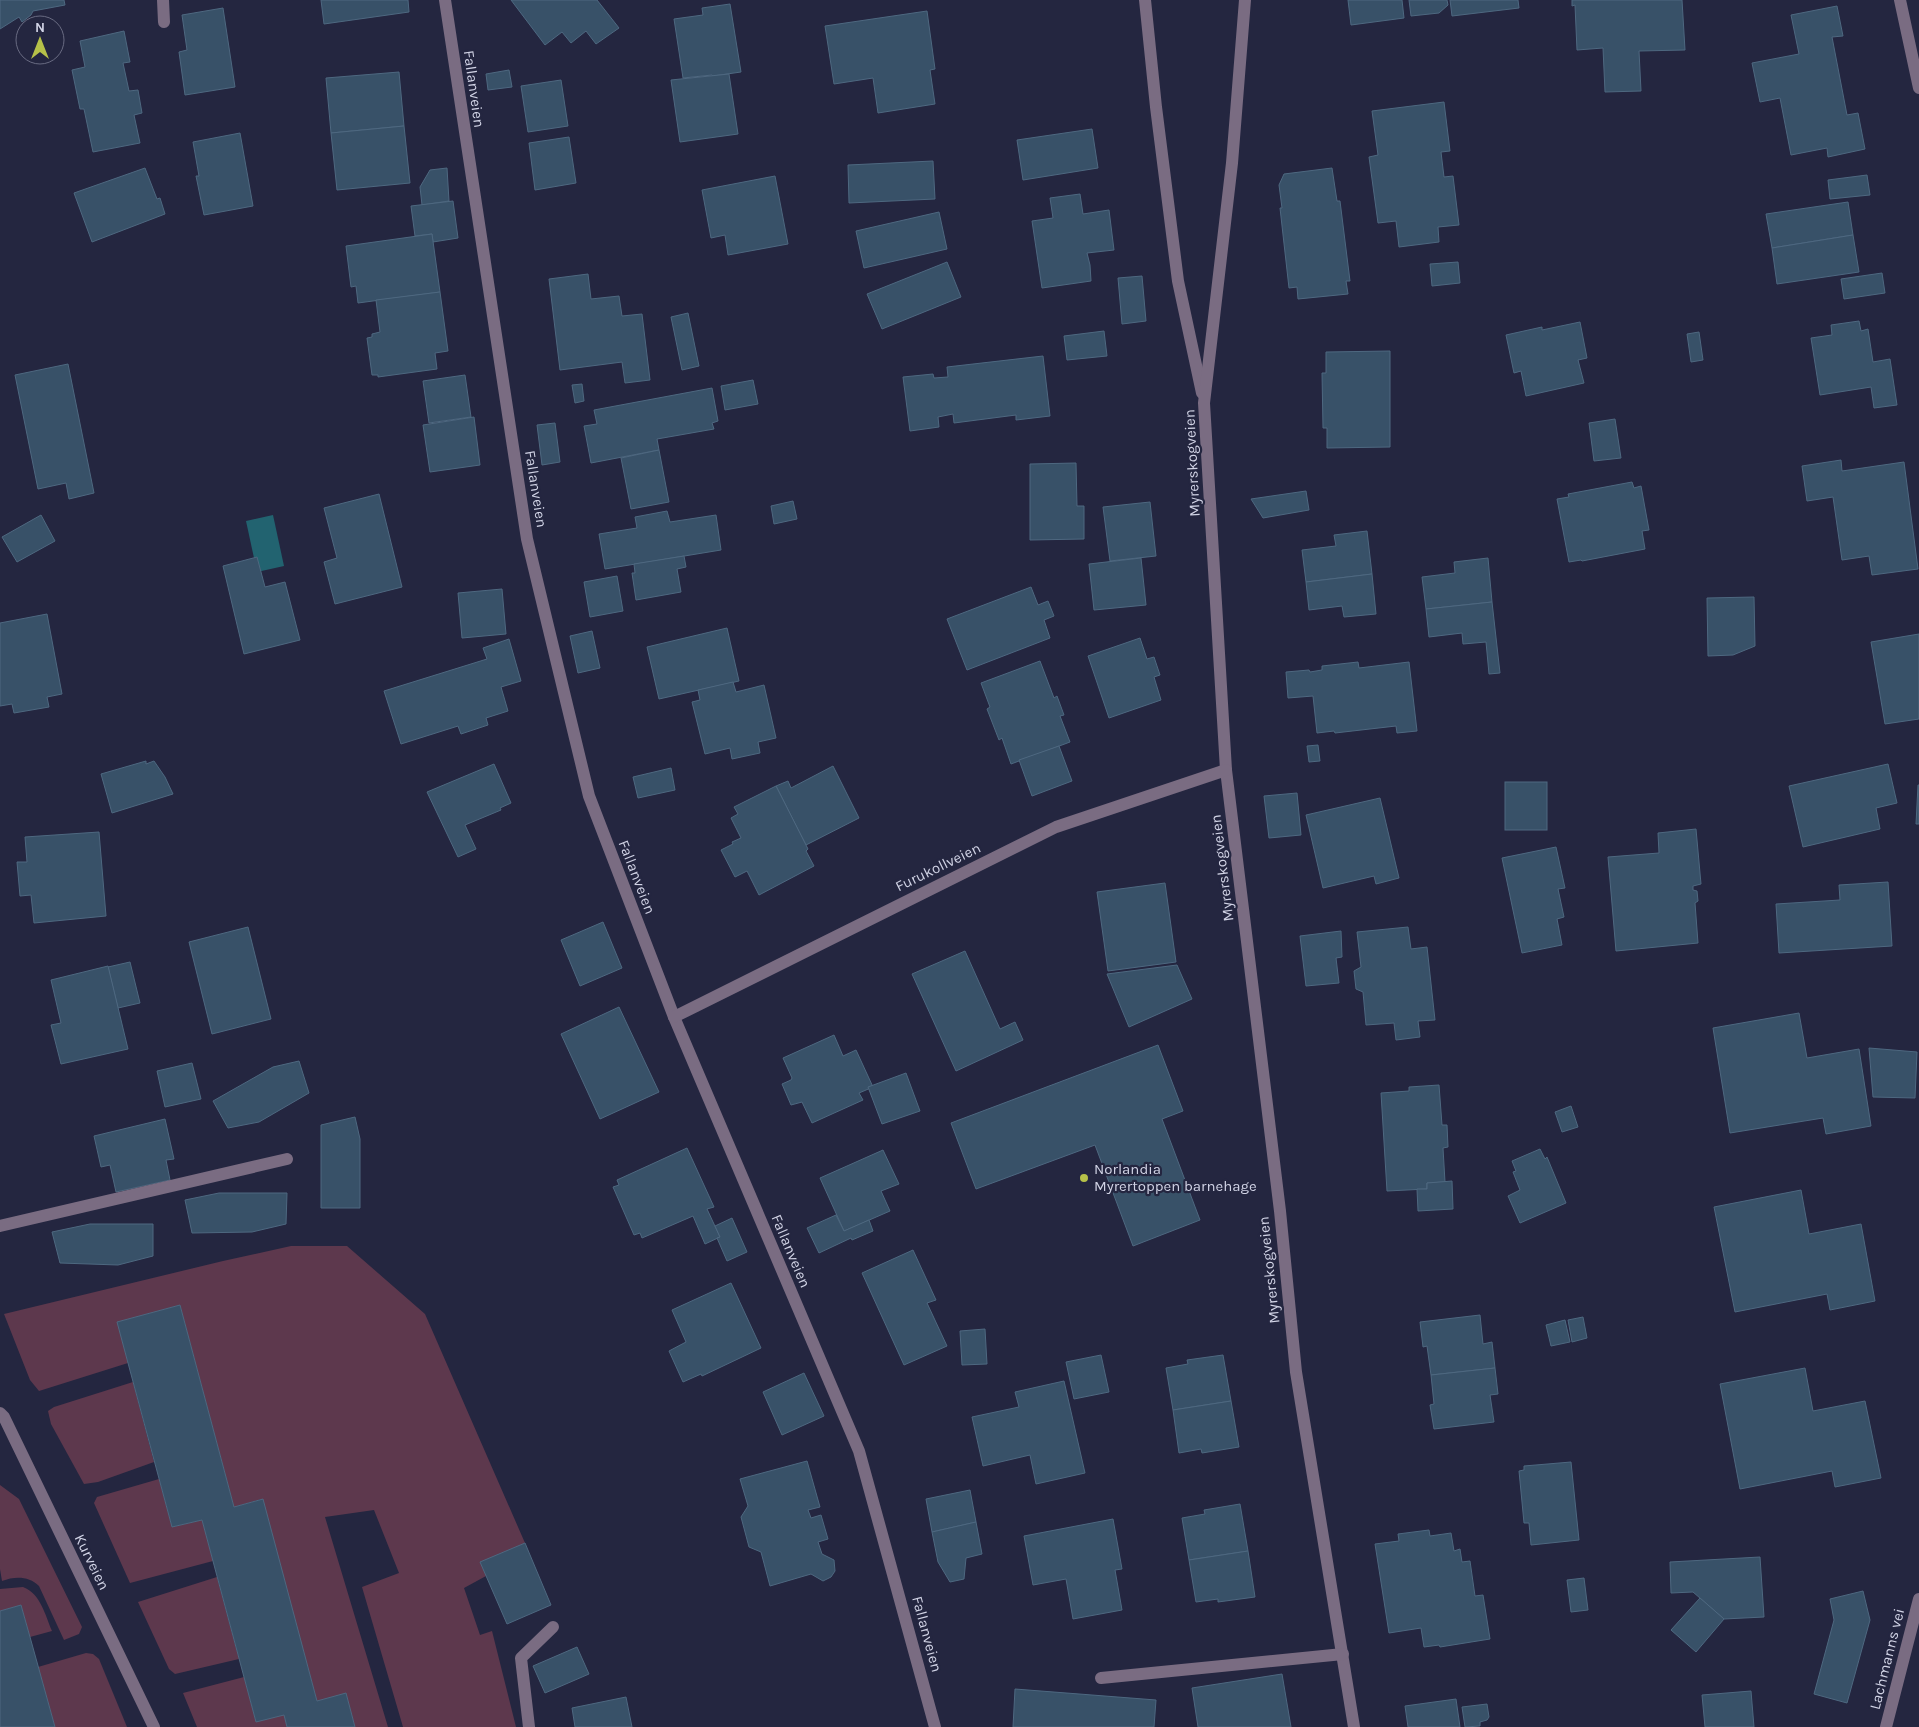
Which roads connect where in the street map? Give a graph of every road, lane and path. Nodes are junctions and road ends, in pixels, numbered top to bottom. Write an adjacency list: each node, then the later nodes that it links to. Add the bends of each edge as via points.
1 (163, 0): 6 (street)
2 (446, 0): 10 (street, Fallanveien, via 527,539 589,796)
3 (1145, 0): 8 (street, via 1178,281)
4 (1245, 0): 8 (street, Myrerskogveien, via 1232,163)
5 (1900, 0): 7 (street)
6 (164, 22)
7 (1919, 88)
8 (1204, 403): 9 (street, Myrerskogveien)
9 (1226, 770): 10 (street, Furukollveien, via 1056,827); 16 (street, Myrerskogveien, via 1296,1372)
10 (674, 1017): 20 (street, Fallanveien, via 859,1451)
11 (287, 1159): 12 (street)
12 (0, 1226)
13 (0, 1413): 18 (street, Kurveien)
14 (1919, 1599): 22 (street, Lachmanns vei)
15 (553, 1627): 19 (street, via 521,1658)
16 (1343, 1654): 17 (street); 21 (street, Myrerskogveien)
17 (1101, 1678)
18 (154, 1727)
19 (529, 1727)
20 (935, 1727)
21 (1354, 1727)
22 (1886, 1727)

